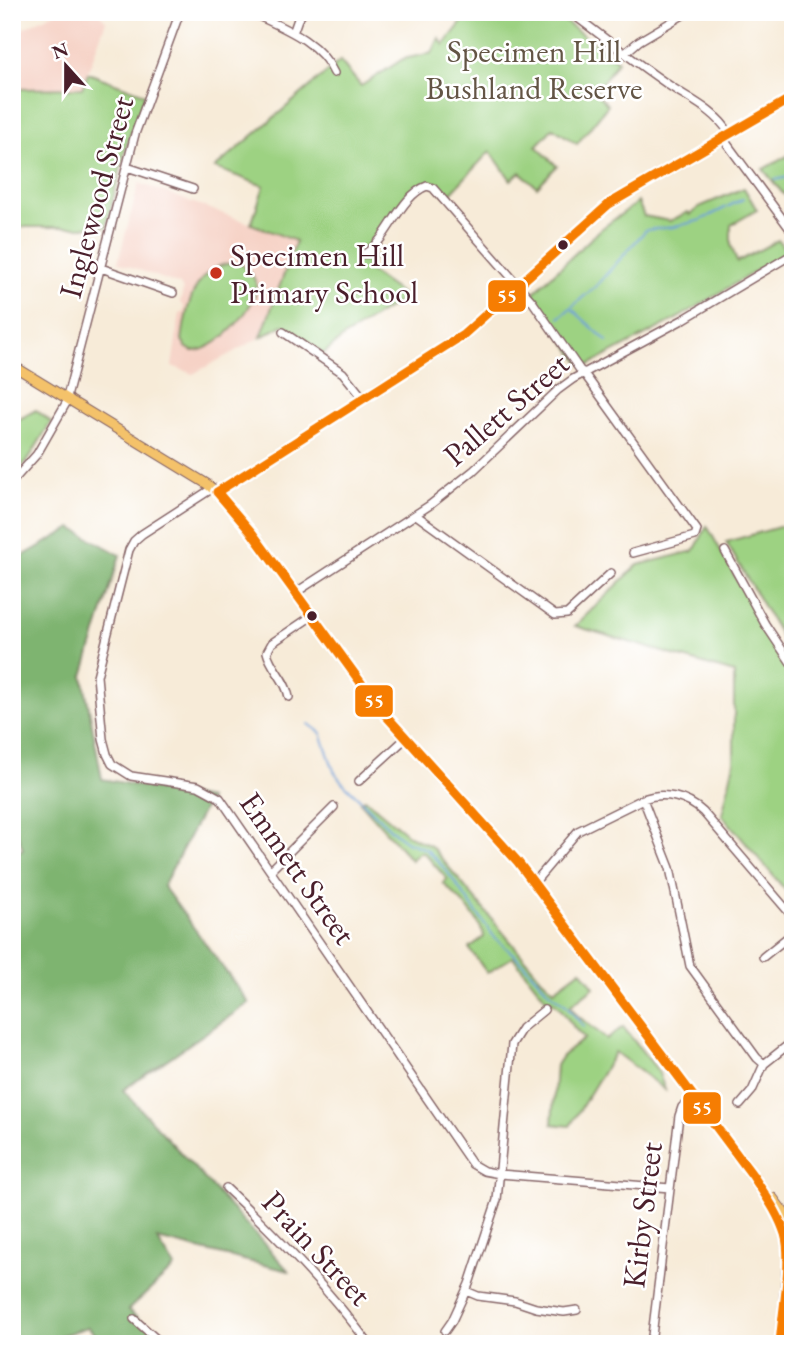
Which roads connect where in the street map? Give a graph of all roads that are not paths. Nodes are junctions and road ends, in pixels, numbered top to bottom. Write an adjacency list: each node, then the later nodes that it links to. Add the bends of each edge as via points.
1 (180, 12): 11 (street, Inglewood Street)
2 (250, 12): 6 (street)
3 (304, 12): 6 (street)
4 (570, 12): 7 (street)
5 (688, 12): 7 (street)
6 (293, 33): 8 (street, via 319,51)
7 (625, 53): 10 (street, via 710,112 721,121)
8 (334, 73)
9 (793, 97): 10 (street, Emmett Street)
10 (726, 135): 13 (street); 17 (street, Emmett Street, via 609,204)
11 (127, 167): 12 (street); 16 (street, Inglewood Street)
12 (193, 189)
13 (793, 233)
14 (364, 254): 17 (street, via 417,191 430,186)
15 (793, 254): 21 (street, Pallett Street)
16 (101, 268): 18 (street); 22 (street, Inglewood Street)
17 (519, 285): 21 (street); 23 (street, Emmett Street, via 463,335)
18 (173, 293)
19 (283, 332): 23 (street, via 343,373)
20 (12, 365): 22 (main road)
21 (583, 373): 26 (street, Pallett Street); 28 (street, via 698,532)
22 (68, 398): 24 (street, Inglewood Street, via 37,454); 25 (main road)
23 (364, 399): 25 (street, Emmett Street)
24 (12, 482)
25 (215, 490): 30 (main road); 38 (street, Emmett Street, via 142,534 129,551 97,676 103,739 107,754 120,771 198,786 220,797)
26 (416, 515): 29 (street, via 555,615 567,614); 30 (street, Pallett Street)
27 (724, 551): 32 (street)
28 (633, 552)
29 (611, 573)
30 (295, 593): 31 (main road)
31 (312, 616): 33 (street, via 272,643 267,652); 34 (main road)
32 (793, 666)
33 (289, 697)
34 (406, 737): 35 (street); 39 (main road)
35 (359, 781)
36 (643, 799): 39 (street, via 578,831); 40 (street, via 669,796 699,808); 45 (street, via 668,862 690,966)
37 (334, 807): 38 (street)
38 (271, 870): 48 (street, Emmett Street, via 464,1155 478,1168)
39 (534, 883): 46 (main road)
40 (793, 918)
41 (793, 933): 42 (street)
42 (763, 957)
43 (544, 1010): 48 (street, via 522,1028 512,1044)
44 (793, 1041): 45 (street)
45 (764, 1064): 47 (street)
46 (694, 1097): 50 (street, Kirby Street, via 680,1110); 51 (main road)
47 (740, 1105)
48 (500, 1174): 50 (street, Emmett Street); 53 (street, via 494,1209)
49 (226, 1188): 59 (street, Prain Street, via 340,1305)
50 (670, 1188): 60 (street, Kirby Street)
51 (790, 1230): 54 (main road)
52 (793, 1273): 54 (main road)
53 (466, 1291): 55 (street, via 531,1307); 57 (street)
54 (785, 1299): 61 (main road)
55 (577, 1310)
56 (134, 1319): 58 (street)
57 (445, 1331)
58 (162, 1344)
59 (369, 1344)
60 (651, 1344)
61 (780, 1344)

